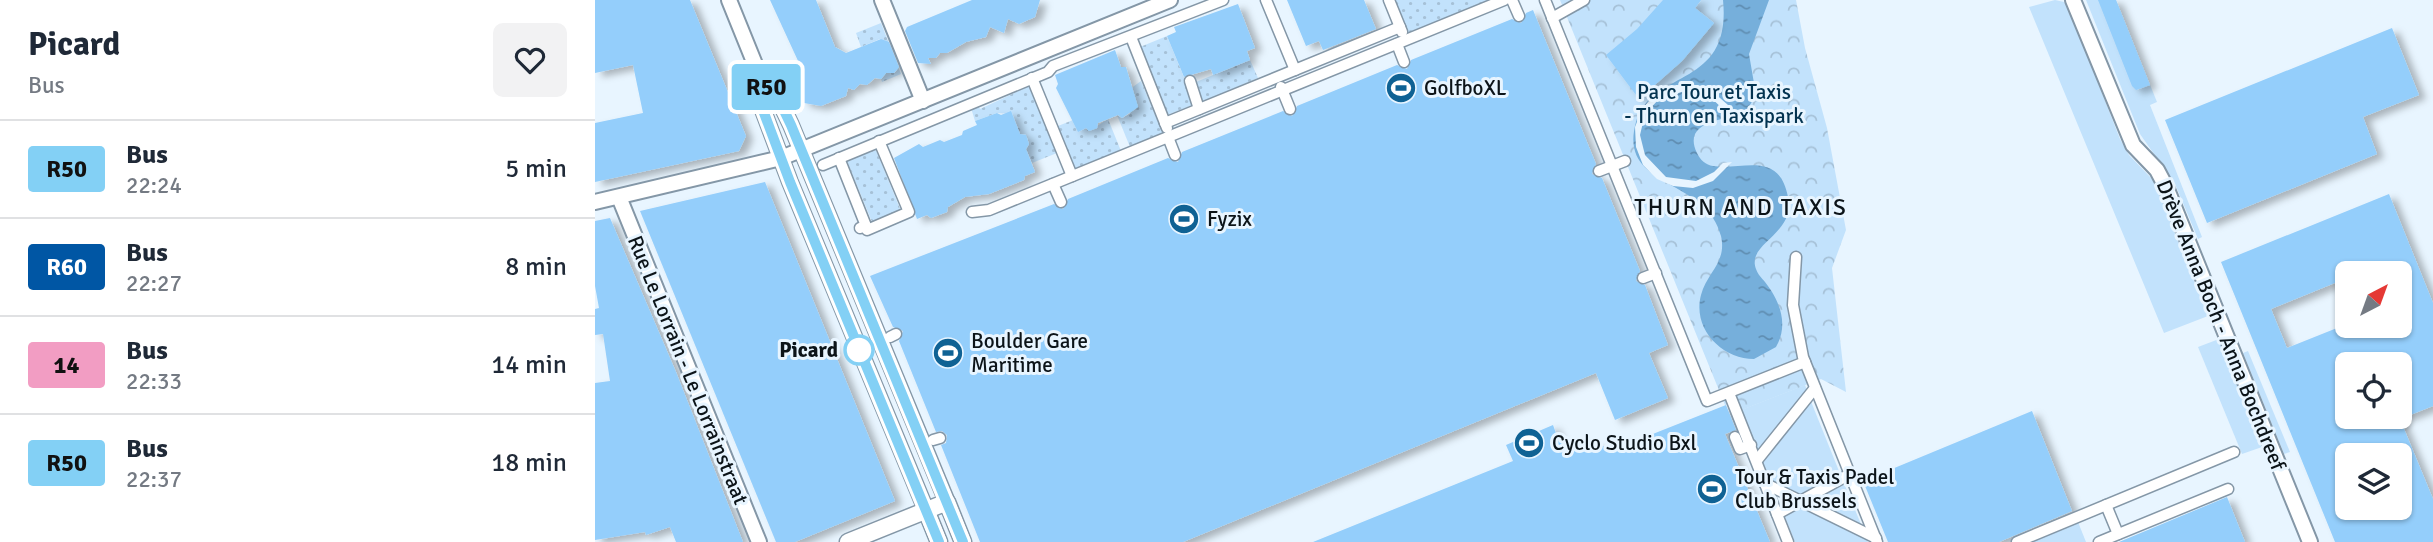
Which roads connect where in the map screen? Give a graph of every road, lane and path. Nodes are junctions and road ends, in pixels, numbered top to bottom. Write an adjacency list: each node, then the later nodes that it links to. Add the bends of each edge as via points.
1 (729, 0): 25 (street)
2 (882, 0): 27 (street)
3 (1170, 0): 12 (street)
4 (1223, 0): 16 (street)
5 (1266, 0): 21 (street)
6 (1389, 0): 15 (street)
7 (1503, 0): 17 (street)
8 (1512, 0): 13 (street)
9 (1545, 0): 14 (street)
10 (1584, 0): 14 (street)
11 (2073, 0): 74 (street, Drève Anna Boch - Anna Bochdreef, via 2133,145 2166,187)
12 (1147, 4): 27 (street)
13 (1519, 16)
14 (1552, 18): 19 (street)
15 (1400, 27): 17 (street); 21 (street)
16 (1131, 37): 23 (street); 30 (street)
17 (1401, 42): 18 (street); 26 (street)
18 (1404, 62)
19 (1570, 64): 20 (street); 39 (street)
20 (1558, 69)
21 (1294, 70): 22 (street)
22 (1277, 77): 26 (street); 28 (street)
23 (1033, 78): 32 (street); 41 (street)
24 (1190, 81): 28 (street)
25 (763, 84): 33 (street, via 779,100); 35 (street, via 761,105)
26 (1282, 90): 29 (street); 31 (street)
27 (923, 101): 33 (street)
28 (1199, 109): 30 (street)
29 (1290, 109)
30 (1165, 123): 31 (street)
31 (1169, 136): 34 (street); 41 (street)
32 (879, 141): 36 (street); 36 (street, via 910,215 863,227)
33 (801, 150): 35 (street); 61 (street)
34 (1175, 155)
35 (781, 158): 43 (street); 63 (street)
36 (839, 158): 38 (street)
37 (1625, 160): 39 (street)
38 (823, 165)
39 (1612, 166): 40 (street); 48 (street)
40 (1599, 171)
41 (1072, 176): 42 (street)
42 (1053, 184): 45 (street); 46 (street, via 989,210)
43 (619, 197): 44 (street); 67 (street, Rue Le Lorrain - Le Lorrainstraat)
44 (595, 202)
45 (1061, 202)
46 (971, 212)
47 (1796, 257): 50 (street, via 1793,304)
48 (1655, 273): 49 (street); 52 (street, via 1707,401)
49 (1643, 278)
50 (1805, 362): 51 (street); 52 (street)
51 (1815, 388): 56 (street); 57 (street)
52 (1729, 393): 54 (street)
53 (1735, 437): 54 (street, via 1741,449)
54 (1751, 444): 56 (street)
55 (2234, 452): 62 (street)
56 (1758, 459): 58 (street)
57 (1850, 474): 60 (street); 66 (street)
58 (1764, 483): 60 (street); 64 (street)
59 (2228, 489): 65 (street)
60 (1800, 501): 64 (street); 66 (street)
61 (947, 502): 63 (street); 70 (street)
62 (2106, 505): 65 (street); 72 (street)
63 (926, 510): 68 (street); 69 (street)
64 (1777, 514): 71 (street)
65 (2118, 534): 73 (street)
66 (1877, 540)
67 (759, 542)
68 (848, 542)
69 (939, 542)
70 (963, 542)
71 (1788, 542)
72 (2017, 542)
73 (2099, 542)
74 (2310, 542)

